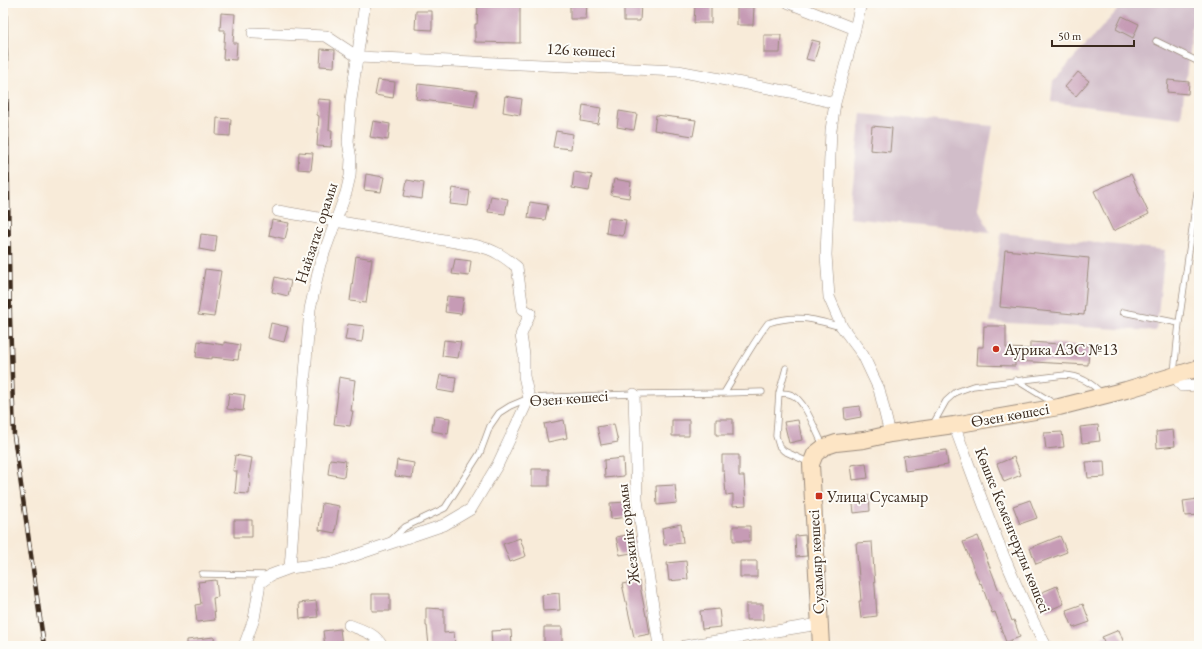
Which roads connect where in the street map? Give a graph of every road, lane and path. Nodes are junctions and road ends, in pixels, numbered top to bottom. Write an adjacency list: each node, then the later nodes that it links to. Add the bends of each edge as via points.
1 (365, 3): 7 (street, Найзатас орамы)
2 (789, 3): 4 (street)
3 (861, 3): 4 (street)
4 (855, 29): 9 (street)
5 (253, 33): 7 (street, 126 көшесі, via 326,36)
6 (1156, 41): 8 (lane)
7 (358, 56): 9 (street, 126 көшесі, via 678,71); 13 (street, Найзатас орамы, via 348,142 350,176)
8 (1199, 62)
9 (835, 103): 16 (street, via 831,130 826,255 829,296)
10 (1199, 161): 11 (lane)
11 (1198, 186): 15 (lane)
12 (278, 211): 13 (street)
13 (336, 221): 27 (street, via 490,249 516,267 523,309 530,313 521,335 524,376); 34 (street, Найзатас орамы, via 320,264 310,309)
14 (1123, 312): 15 (lane)
15 (1179, 323): 19 (lane)
16 (842, 327): 22 (lane, via 795,317 768,323); 31 (street, via 863,355 879,389)
17 (786, 368): 24 (lane)
18 (1199, 368): 19 (main road, Өзен көшесі)
19 (1174, 375): 21 (street, via 1182,386); 26 (main road, Өзен көшесі)
20 (1016, 380): 26 (lane, via 1076,376 1097,388); 28 (lane); 30 (lane, via 973,386 956,392 946,401)
21 (1199, 385)
22 (724, 392): 23 (lane, Өзен көшесі); 25 (lane, Өзен көшесі)
23 (762, 392)
24 (779, 393): 32 (lane, via 792,395 805,408); 32 (lane, via 776,436 779,446 790,455)
25 (634, 394): 27 (lane, Өзен көшесі); 41 (street, Жезкиік орамы, via 637,500)
26 (1104, 396): 28 (main road, Өзен көшесі)
27 (529, 398): 33 (lane, Өзен көшесі, via 499,413 490,426 480,454 445,508 405,527); 33 (street, via 498,464 471,509 444,525)
28 (1059, 406): 29 (main road, Өзен көшесі)
29 (954, 425): 30 (main road, Өзен көшесі); 44 (street, Көшке Кеменгерұлы көшесі, via 1011,576)
30 (930, 428): 31 (main road, Өзен көшесі)
31 (890, 434): 32 (main road, Өзен көшесі, via 836,443)
32 (816, 455): 37 (main road, Сусамыр көшесі)
33 (388, 544): 34 (street, via 334,562)
34 (290, 568): 36 (street)
35 (202, 574): 36 (lane)
36 (271, 575): 39 (street, via 260,583 254,619)
37 (819, 624): 42 (street); 43 (main road, Сусамыр көшесі)
38 (349, 625): 40 (street, via 369,633 379,640)
39 (244, 646)
40 (382, 646)
41 (659, 646)
42 (685, 646)
43 (821, 646)
44 (1046, 646)

